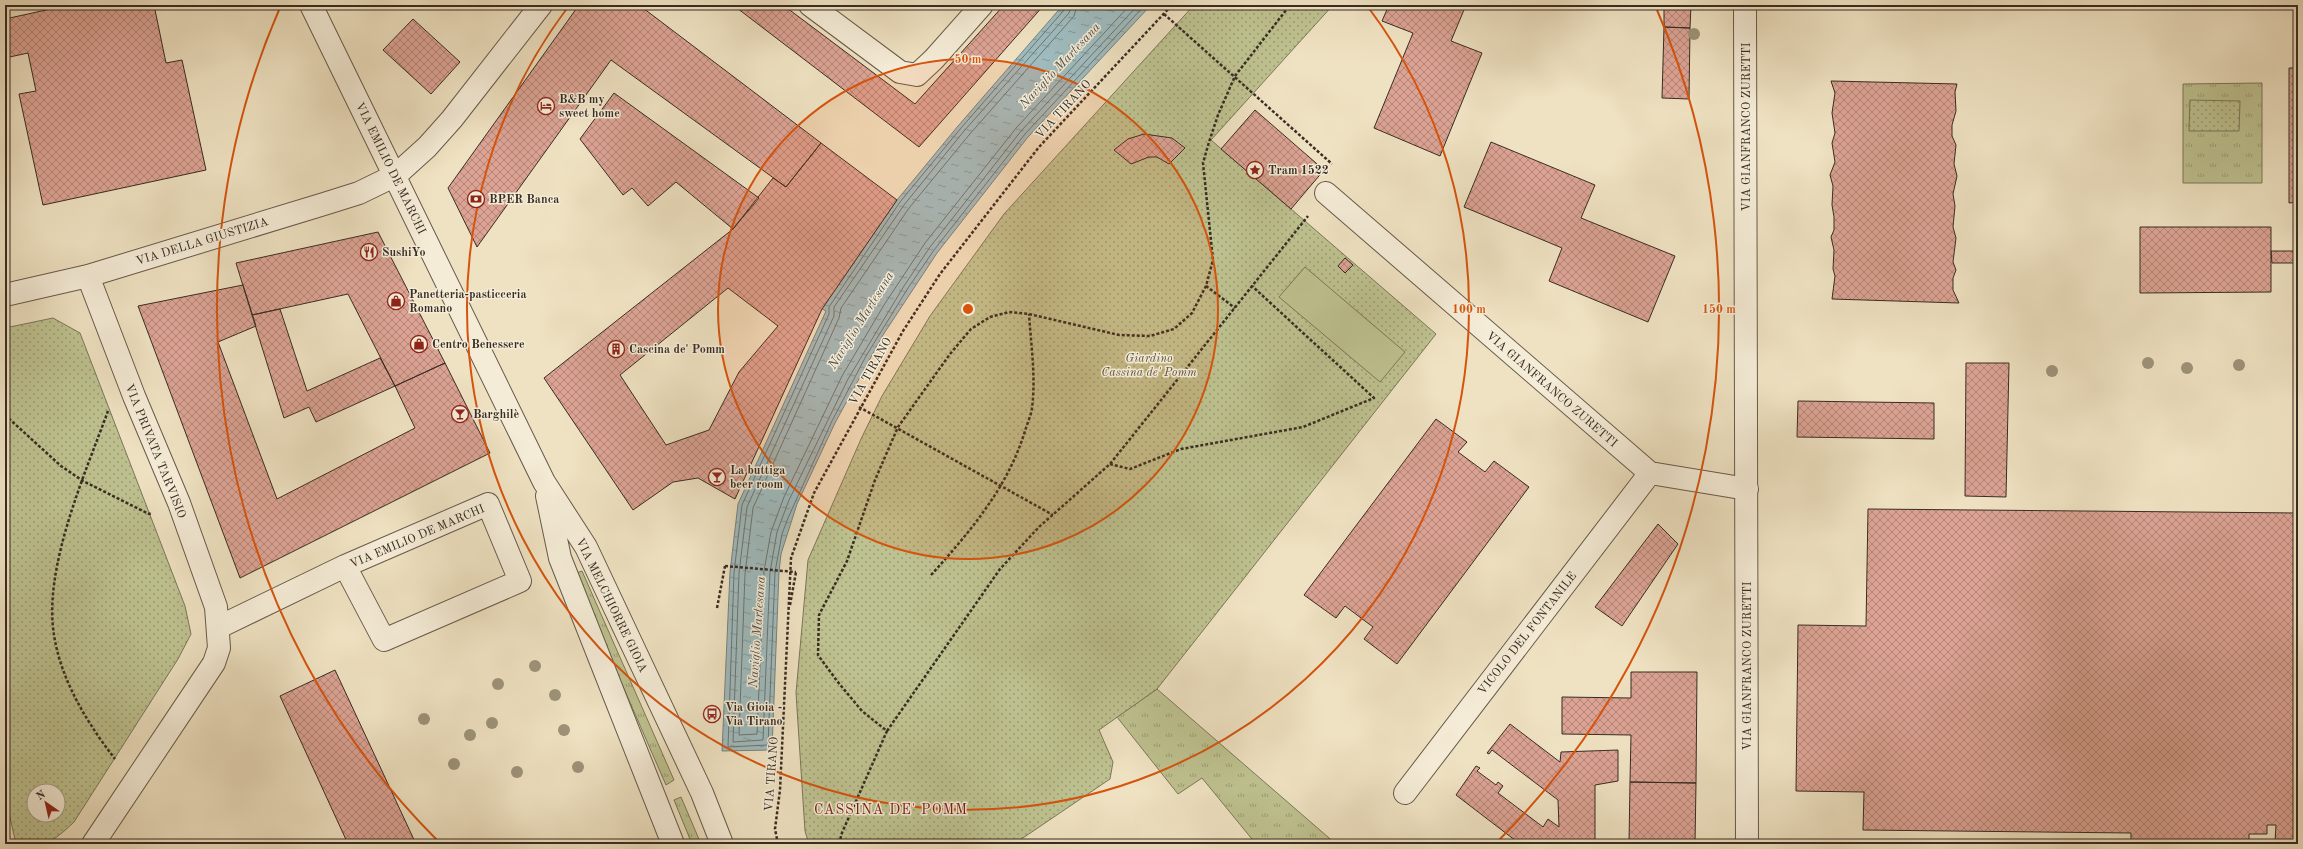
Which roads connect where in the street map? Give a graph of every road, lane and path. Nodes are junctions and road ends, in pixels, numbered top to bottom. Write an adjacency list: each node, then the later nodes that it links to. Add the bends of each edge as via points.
1 (311, 5): 10 (street, VIA EMILIO DE MARCHI)
2 (541, 5): 10 (street, VIA DELLA GIUSTIZIA, via 452,119 427,147)
3 (810, 5): 4 (street, via 900,72 917,75)
4 (982, 5)
5 (1172, 5): 8 (path, VIA TIRANO)
6 (1290, 5): 9 (path)
7 (1745, 5): 27 (street, VIA GIANFRANCO ZURETTI)
8 (1164, 14): 9 (path); 19 (path, VIA TIRANO, via 1040,147 981,220 940,274 903,331)
9 (1235, 76): 11 (path, via 1342,173); 13 (path, via 1218,115 1204,163 1213,260)
10 (396, 175): 12 (street, VIA DELLA GIUSTIZIA, via 358,193); 25 (street, VIA EMILIO DE MARCHI)
11 (1326, 193): 14 (path); 23 (street, VIA GIANFRANCO ZURETTI)
12 (88, 276): 15 (street, VIA DELLA GIUSTIZIA); 18 (street, VIA PRIVATA TARVISIO)
13 (1206, 286): 16 (path); 17 (path, via 1192,313 1174,329 1150,336 1119,335)
14 (1252, 286): 16 (path); 22 (path, via 1374,398 1303,427 1181,449 1130,468)
15 (5, 295)
16 (1235, 308): 22 (path)
17 (1028, 314): 21 (path, via 1009,312 990,317 971,329); 26 (path, via 1034,382 1032,409 1022,442)
18 (134, 396): 24 (path, via 109,408); 28 (street, VIA PRIVATA TARVISIO)
19 (860, 407): 21 (path); 33 (path, VIA TIRANO, via 814,493 801,526 791,558)
20 (5, 415): 24 (path, via 61,466)
21 (898, 427): 26 (path); 35 (path, via 875,480 847,561 819,615 818,655 862,711)
22 (1110, 464): 29 (path)
23 (1650, 473): 27 (street); 37 (street, VICOLO DEL FONTANILE)
24 (83, 481): 28 (path, via 150,514); 36 (path, via 64,534 53,599 54,635 65,677 86,716 115,759)
25 (544, 482): 39 (street, VIA MELCHIORRE GIOIA, via 560,558); 40 (street, VIA MELCHIORRE GIOIA, via 586,548 702,793)
26 (1001, 485): 29 (path); 31 (path, via 965,537)
27 (1747, 488): 43 (street, VIA GIANFRANCO ZURETTI)
28 (178, 503): 34 (street, VIA PRIVATA TARVISIO, via 216,607)
29 (1053, 515): 35 (path, via 1000,569)
30 (345, 566): 30 (street, VIA EMILIO DE MARCHI, via 488,504 520,581 384,640); 34 (street)
31 (931, 575)
32 (717, 608): 33 (path, bridge, via 725,566 796,572)
33 (788, 615): 41 (path, VIA TIRANO, via 780,790 775,829)
34 (219, 627): 36 (street, VIA PRIVATA TARVISIO, via 219,648 214,663)
35 (887, 731): 42 (path, via 841,835)
36 (139, 779): 38 (street, VIA PRIVATA TARVISIO)
37 (1404, 793)
38 (94, 844)
39 (673, 844)
40 (722, 844)
41 (778, 844)
42 (840, 844)
43 (1747, 844)

